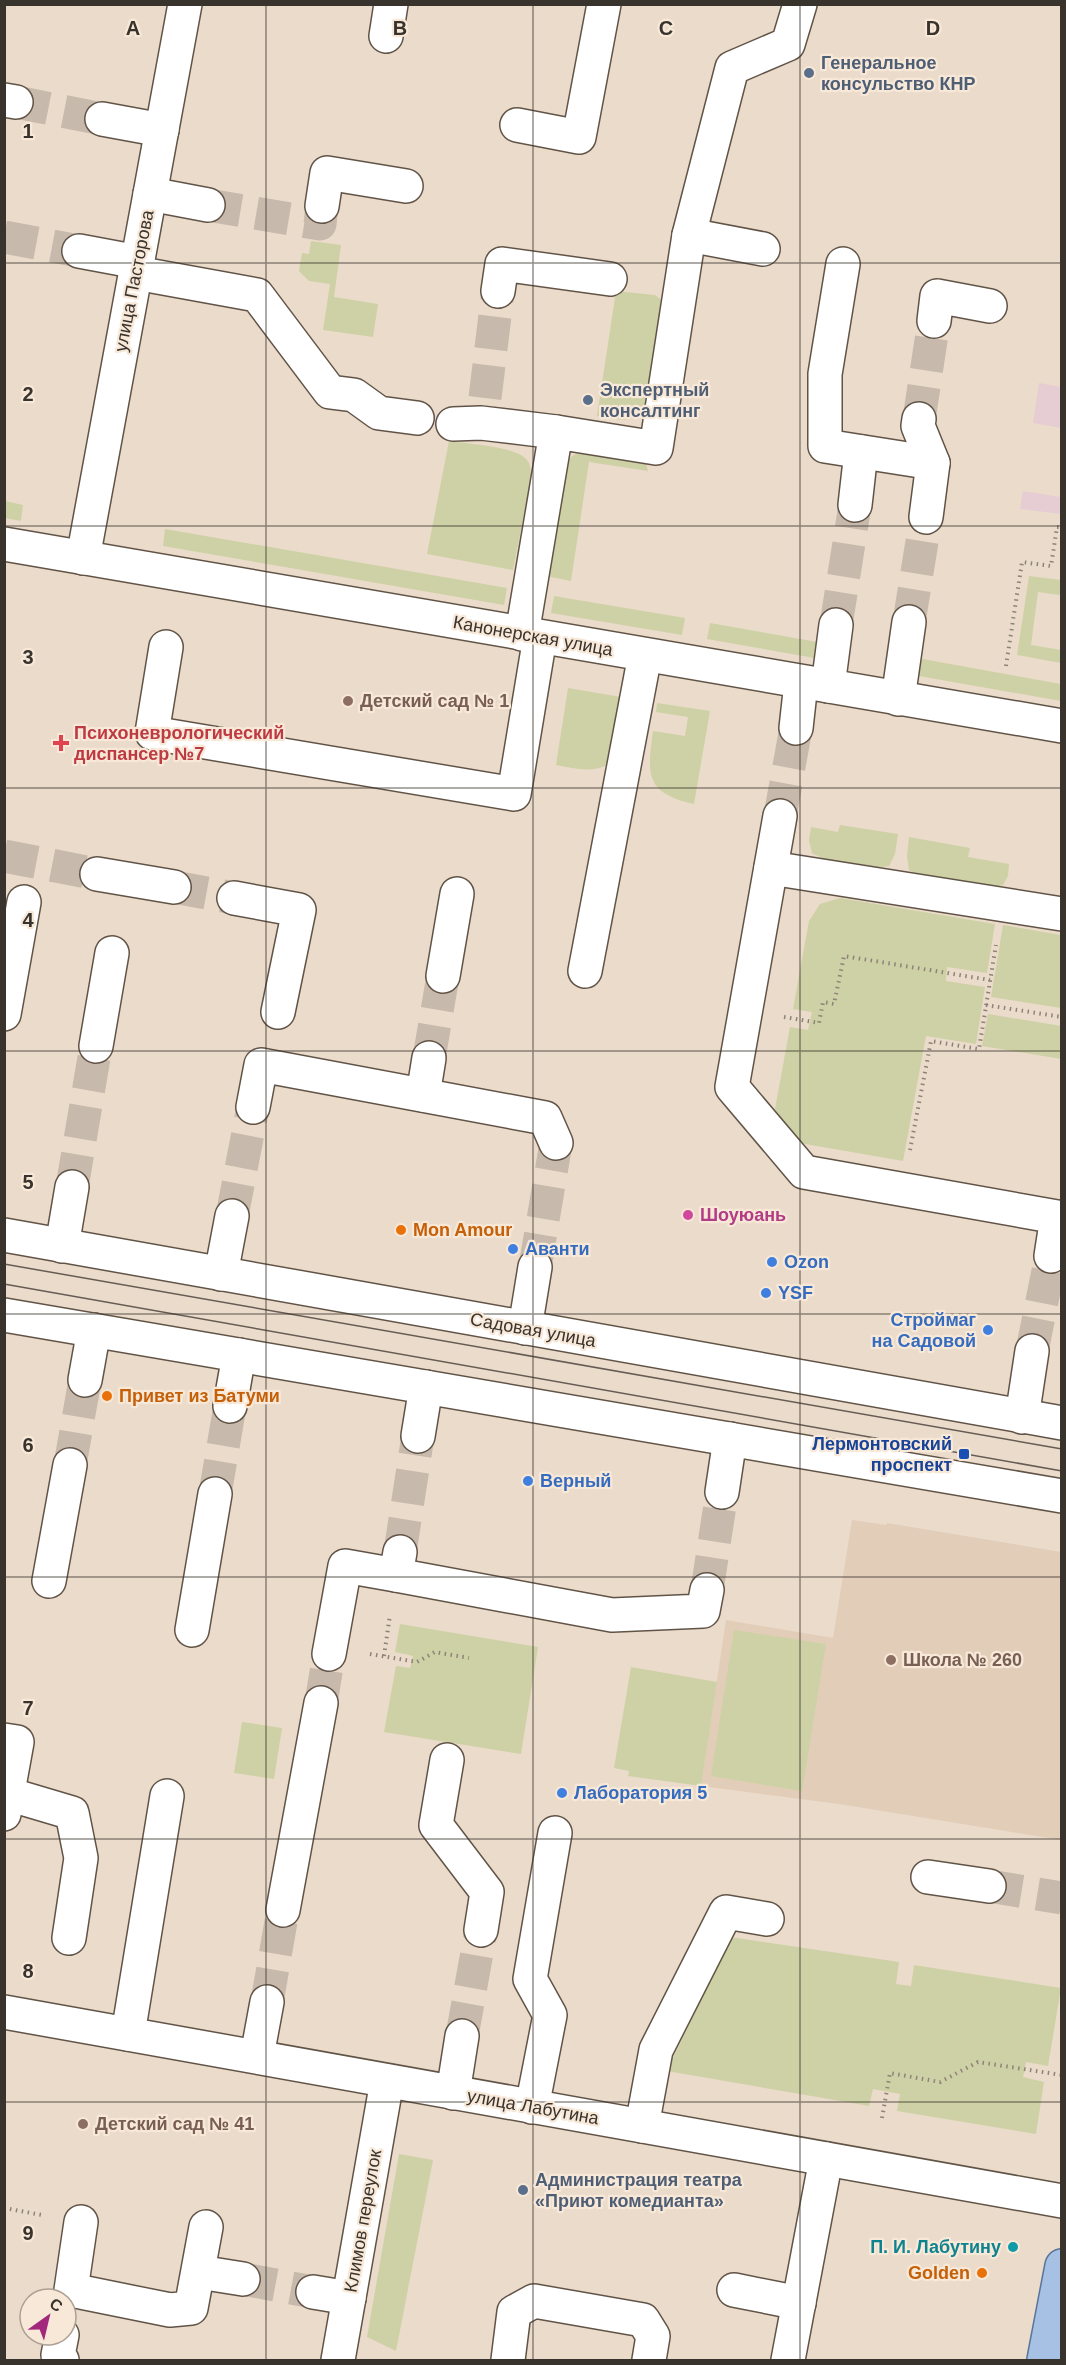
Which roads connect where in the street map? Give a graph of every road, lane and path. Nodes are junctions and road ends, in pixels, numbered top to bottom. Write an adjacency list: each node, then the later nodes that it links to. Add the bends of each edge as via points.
1 (184, 4): 6 (street, улица Пасторова)
2 (604, 4): 5 (street, via 579,136)
3 (800, 4): 11 (street, via 788,44 732,68)
4 (102, 119): 6 (street)
5 (518, 124)
6 (162, 130): 8 (street, улица Пасторова)
7 (406, 186): 10 (street, via 327,173)
8 (150, 194): 9 (street); 15 (street, улица Пасторова)
9 (208, 205)
10 (322, 206)
11 (689, 236): 12 (street); 23 (street, via 656,448)
12 (763, 249)
13 (79, 251): 15 (street)
14 (843, 264): 24 (street, via 825,374 825,446)
15 (137, 267): 21 (street, via 257,295 330,392 354,395 379,412); 30 (street, улица Пасторова)
16 (610, 279): 17 (street, via 502,264)
17 (498, 291)
18 (990, 306): 19 (street, via 937,296)
19 (934, 321)
20 (473, 415): 23 (street)
21 (417, 418)
22 (919, 419): 25 (street, via 918,426)
23 (556, 432): 33 (street)
24 (861, 452): 25 (street); 26 (street)
25 (933, 463): 27 (street)
26 (855, 505)
27 (926, 517)
28 (1062, 527): 36 (path, via 1057,527 1051,566 1022,562)
29 (4, 544): 30 (street, Канонерская улица)
30 (83, 558): 33 (street, Канонерская улица)
31 (909, 622): 38 (street)
32 (836, 625): 37 (street)
33 (531, 636): 34 (street, via 514,794 152,733); 35 (street, Канонерская улица)
34 (166, 647)
35 (645, 655): 37 (street, Канонерская улица); 51 (street)
36 (1006, 666)
37 (814, 684): 38 (street, Канонерская улица); 40 (street)
38 (898, 699): 39 (street, Канонерская улица)
39 (1062, 726)
40 (796, 728)
41 (780, 816): 42 (street)
42 (771, 868): 48 (street); 55 (street)
43 (97, 873): 44 (street)
44 (174, 887)
45 (457, 894): 52 (street)
46 (234, 898): 56 (street, via 299,910)
47 (24, 902): 57 (street)
48 (1002, 906): 49 (street); 53 (path)
49 (1062, 914)
50 (112, 953): 59 (street)
51 (585, 971)
52 (443, 976)
53 (990, 980): 54 (path); 55 (path, via 843,956 834,1004 822,1002 819,1023)
54 (986, 1005): 58 (path); 65 (path, via 979,1049 931,1041)
55 (746, 1011): 65 (street, via 732,1087 804,1172)
56 (278, 1012)
57 (4, 1014)
58 (1062, 1017)
59 (96, 1046)
60 (429, 1058): 61 (street)
61 (423, 1095): 62 (street, via 261,1065); 63 (street, via 545,1118)
62 (253, 1107)
63 (556, 1143)
64 (72, 1187): 68 (street)
65 (902, 1190): 69 (street, via 1057,1216)
66 (232, 1216): 71 (street)
67 (4, 1235): 68 (street, Садовая улица)
68 (62, 1246): 71 (street, Садовая улица)
69 (1051, 1256)
70 (535, 1267): 73 (street)
71 (221, 1274): 73 (street, Садовая улица)
72 (4, 1315): 74 (street)
73 (525, 1328): 80 (street, Садовая улица)
74 (94, 1330): 76 (street); 77 (street)
75 (1032, 1351): 80 (street)
76 (239, 1355): 78 (street); 79 (street)
77 (85, 1380)
78 (426, 1387): 82 (street); 83 (street)
79 (230, 1406)
80 (1022, 1417): 81 (street, Садовая улица)
81 (1062, 1423)
82 (418, 1436)
83 (730, 1439): 85 (street); 87 (street)
84 (70, 1465): 88 (street)
85 (722, 1492)
86 (215, 1494): 90 (street)
87 (1062, 1496)
88 (49, 1581)
89 (707, 1590): 91 (street, via 703,1611 612,1615 398,1564 345,1566)
90 (192, 1630)
91 (330, 1651): 92 (path, via 417,1662 435,1652)
92 (469, 1658)
93 (321, 1703): 101 (street)
94 (4, 1740): 97 (street, via 17,1742)
95 (447, 1760): 103 (street, via 436,1826 487,1892)
96 (167, 1796): 107 (street)
97 (6, 1804): 104 (street, via 72,1813 81,1858)
98 (555, 1833): 113 (street, via 530,1979 550,2015)
99 (928, 1877): 100 (street)
100 (989, 1886)
101 (283, 1910)
102 (767, 1919): 115 (street, via 726,1912 656,2050)
103 (480, 1930)
104 (69, 1938)
105 (267, 2002): 109 (street)
106 (4, 2012): 107 (street, улица Лабутина)
107 (128, 2034): 109 (street, улица Лабутина)
108 (462, 2037): 112 (street)
109 (257, 2056): 111 (street, улица Лабутина)
110 (1062, 2075): 114 (path, via 978,2062 940,2082 890,2073)
111 (387, 2081): 112 (street, улица Лабутина); 126 (street, Климов переулок)
112 (453, 2092): 113 (street, улица Лабутина)
113 (532, 2106): 115 (street, улица Лабутина)
114 (882, 2118)
115 (642, 2126): 116 (street, улица Лабутина)
116 (826, 2159): 117 (street, улица Лабутина); 127 (street)
117 (1062, 2200)
118 (81, 2222): 123 (street)
119 (206, 2227): 121 (street)
120 (1062, 2266): 130 (main road)
121 (199, 2272): 122 (street); 128 (street, via 191,2308)
122 (243, 2279)
123 (71, 2287)
124 (735, 2290): 127 (street)
125 (313, 2292): 126 (street)
126 (349, 2298): 132 (street, Климов переулок)
127 (799, 2303): 135 (street)
128 (78, 2304)
129 (60, 2347): 131 (street)
130 (1051, 2355)
131 (62, 2361)
132 (338, 2361)
133 (508, 2361): 134 (street, via 514,2312 534,2301 643,2320 653,2336)
134 (649, 2361)
135 (788, 2361)

